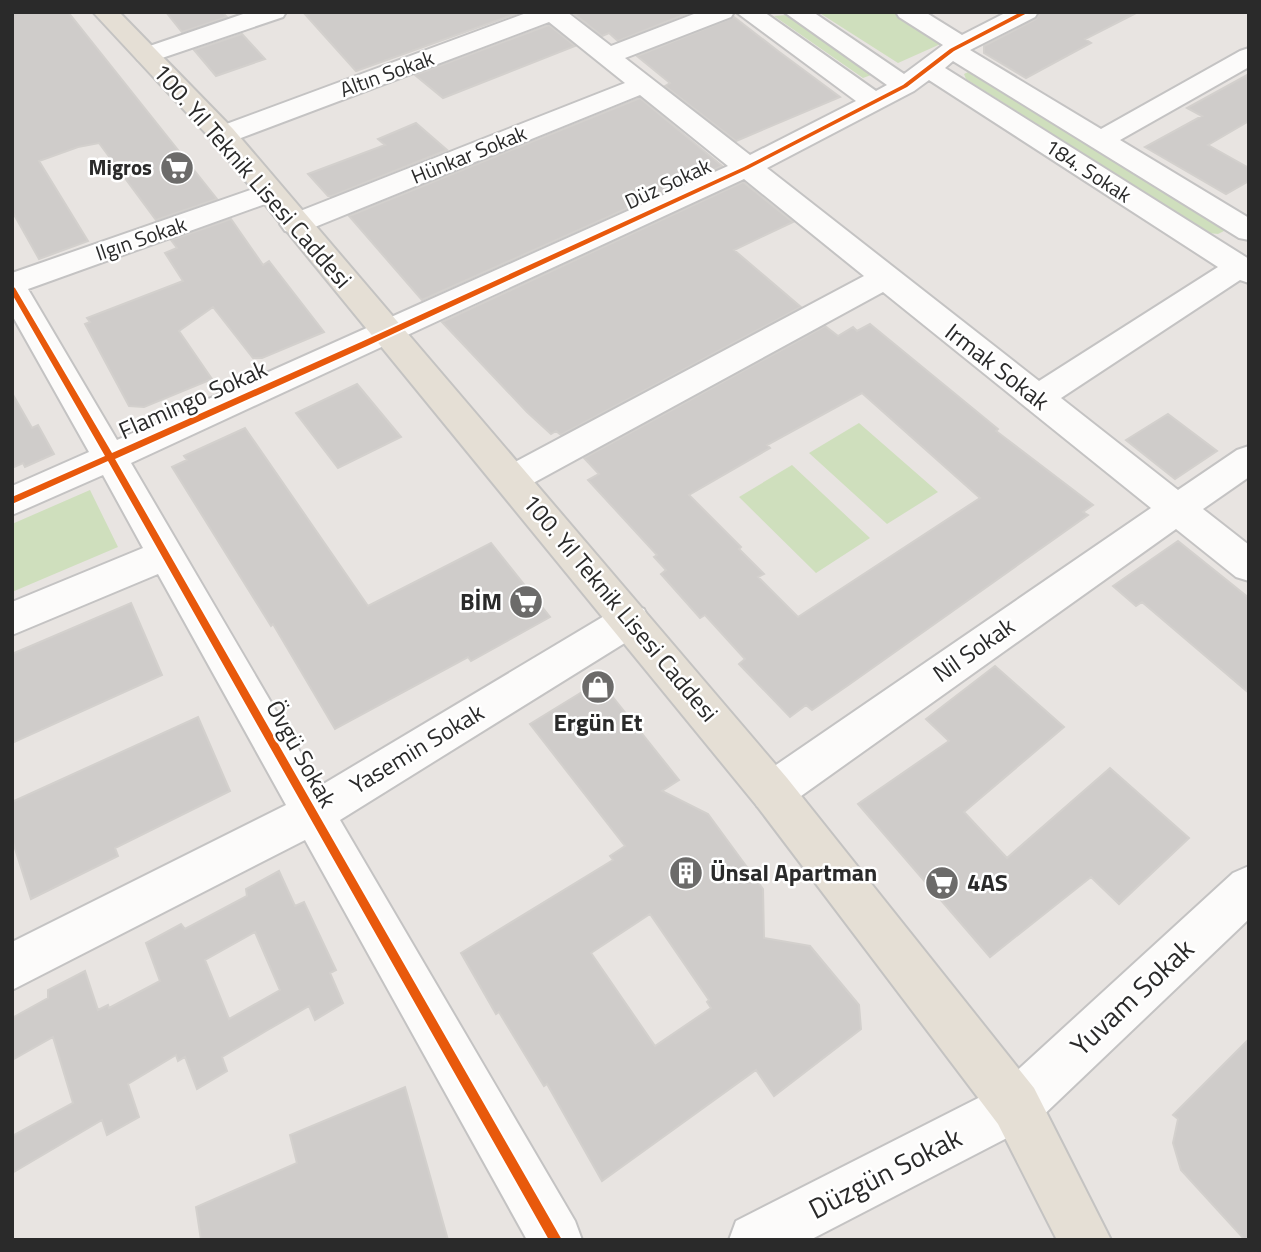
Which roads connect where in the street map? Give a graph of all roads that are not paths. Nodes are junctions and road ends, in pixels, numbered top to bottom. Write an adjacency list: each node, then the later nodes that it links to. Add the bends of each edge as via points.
1 (105, 12): 10 (main road, 100. Yıl Teknik Lisesi Caddesi)
2 (274, 12): 10 (street)
3 (552, 12): 11 (street, Irmak Sokak); 17 (street, Altın Sokak)
4 (722, 12): 11 (street)
5 (748, 12): 16 (street)
6 (796, 12): 15 (street)
7 (908, 12): 9 (street, 184. Sokak)
8 (1026, 12): 9 (street, Düz Sokak)
9 (956, 48): 13 (street, Düz Sokak); 18 (street, 184. Sokak)
10 (148, 55): 17 (main road, 100. Yıl Teknik Lisesi Caddesi)
11 (607, 56): 14 (street, Irmak Sokak)
12 (1249, 57): 18 (street)
13 (928, 68): 15 (street, Düz Sokak); 23 (street, 184. Sokak)
14 (643, 85): 19 (street, Irmak Sokak); 21 (street, Hünkar Sokak)
15 (905, 86): 16 (street, Düz Sokak)
16 (875, 102): 19 (street, Düz Sokak)
17 (223, 135): 20 (main road, 100. Yıl Teknik Lisesi Caddesi)
18 (1101, 140): 22 (street, 184. Sokak)
19 (746, 167): 24 (street, Irmak Sokak); 26 (street, Düz Sokak)
20 (269, 193): 21 (main road, 100. Yıl Teknik Lisesi Caddesi); 25 (street, Ilgın Sokak)
21 (295, 224): 26 (main road, 100. Yıl Teknik Lisesi Caddesi)
22 (1247, 228)
23 (1244, 270): 27 (street)
24 (885, 278): 27 (street, Irmak Sokak); 30 (street)
25 (12, 286): 28 (street, Övgü Sokak)
26 (388, 333): 28 (street, Flamingo Sokak); 30 (main road, 100. Yıl Teknik Lisesi Caddesi)
27 (1037, 398): 32 (street, Irmak Sokak)
28 (111, 458): 31 (street, Flamingo Sokak); 33 (street, Övgü Sokak)
29 (1249, 459): 32 (street, Nil Sokak)
30 (512, 479): 36 (main road, 100. Yıl Teknik Lisesi Caddesi)
31 (12, 501)
32 (1177, 509): 34 (street, Irmak Sokak); 37 (street, Nil Sokak)
33 (167, 554): 35 (street); 38 (street, Övgü Sokak)
34 (1249, 566)
35 (12, 619)
36 (630, 620): 37 (main road, 100. Yıl Teknik Lisesi Caddesi); 38 (street, Yasemin Sokak)
37 (772, 792): 41 (main road, 100. Yıl Teknik Lisesi Caddesi)
38 (312, 814): 40 (street, Yasemin Sokak); 42 (street, Övgü Sokak)
39 (1249, 888): 41 (street, Yuvam Sokak)
40 (12, 967)
41 (1016, 1106): 43 (street, Düzgün Sokak); 44 (main road, 100. Yıl Teknik Lisesi Caddesi)
42 (556, 1240)
43 (755, 1240)
44 (1085, 1240)

